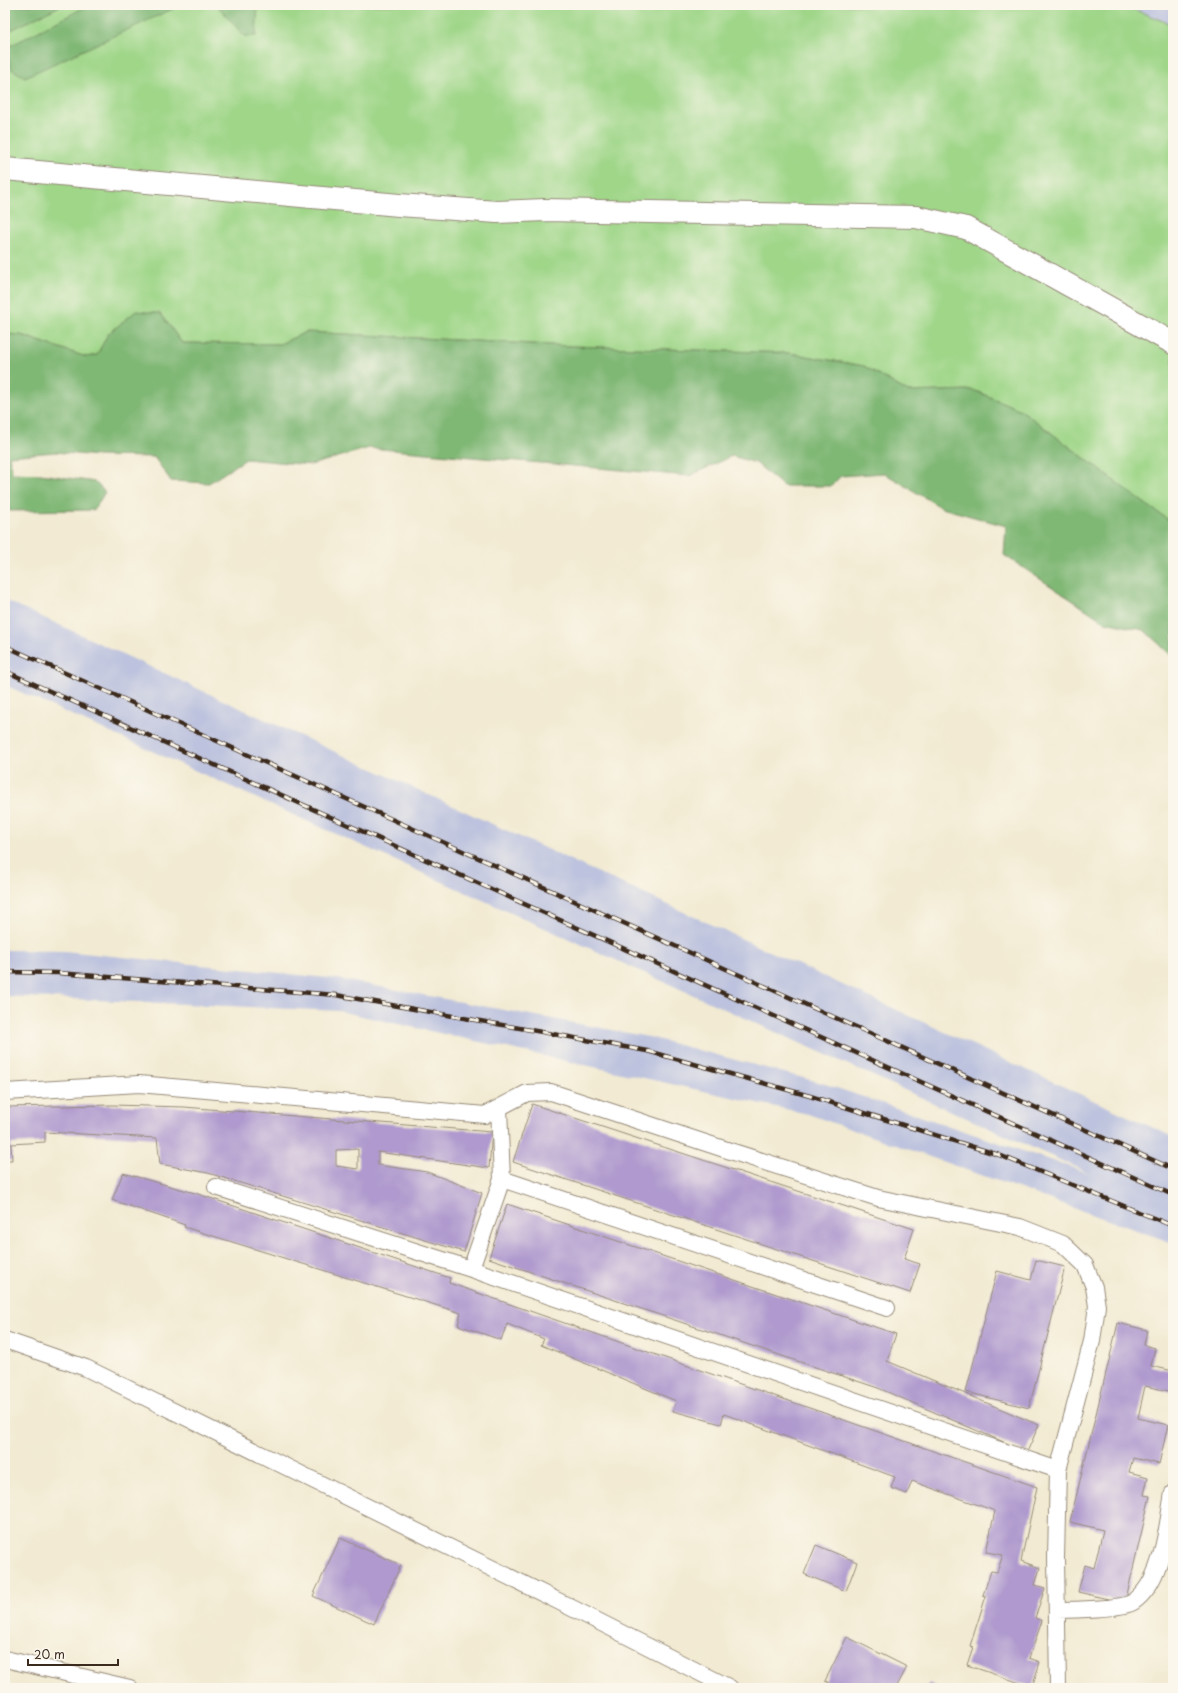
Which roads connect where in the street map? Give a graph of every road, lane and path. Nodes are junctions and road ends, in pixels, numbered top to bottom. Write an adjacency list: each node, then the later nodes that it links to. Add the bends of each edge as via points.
1 (5, 169): 2 (street, via 497,212 545,210 916,217 966,228)
2 (1173, 343)
3 (5, 1092): 4 (lane, via 139,1084 486,1115)
4 (499, 1108): 5 (lane); 10 (lane, via 527,1093 551,1092 878,1198 1020,1227 1063,1244 1085,1265 1094,1287 1097,1306 1092,1341)
5 (502, 1179): 7 (lane); 8 (lane)
6 (216, 1187): 7 (lane)
7 (471, 1269): 10 (lane)
8 (887, 1308)
9 (5, 1340): 15 (lane, via 86,1368)
10 (1058, 1470): 12 (lane)
11 (1173, 1493): 12 (lane, via 1163,1555 1148,1587 1132,1603)
12 (1057, 1610): 16 (lane)
13 (5, 1659): 14 (lane)
14 (130, 1688)
15 (730, 1688)
16 (1058, 1688)

